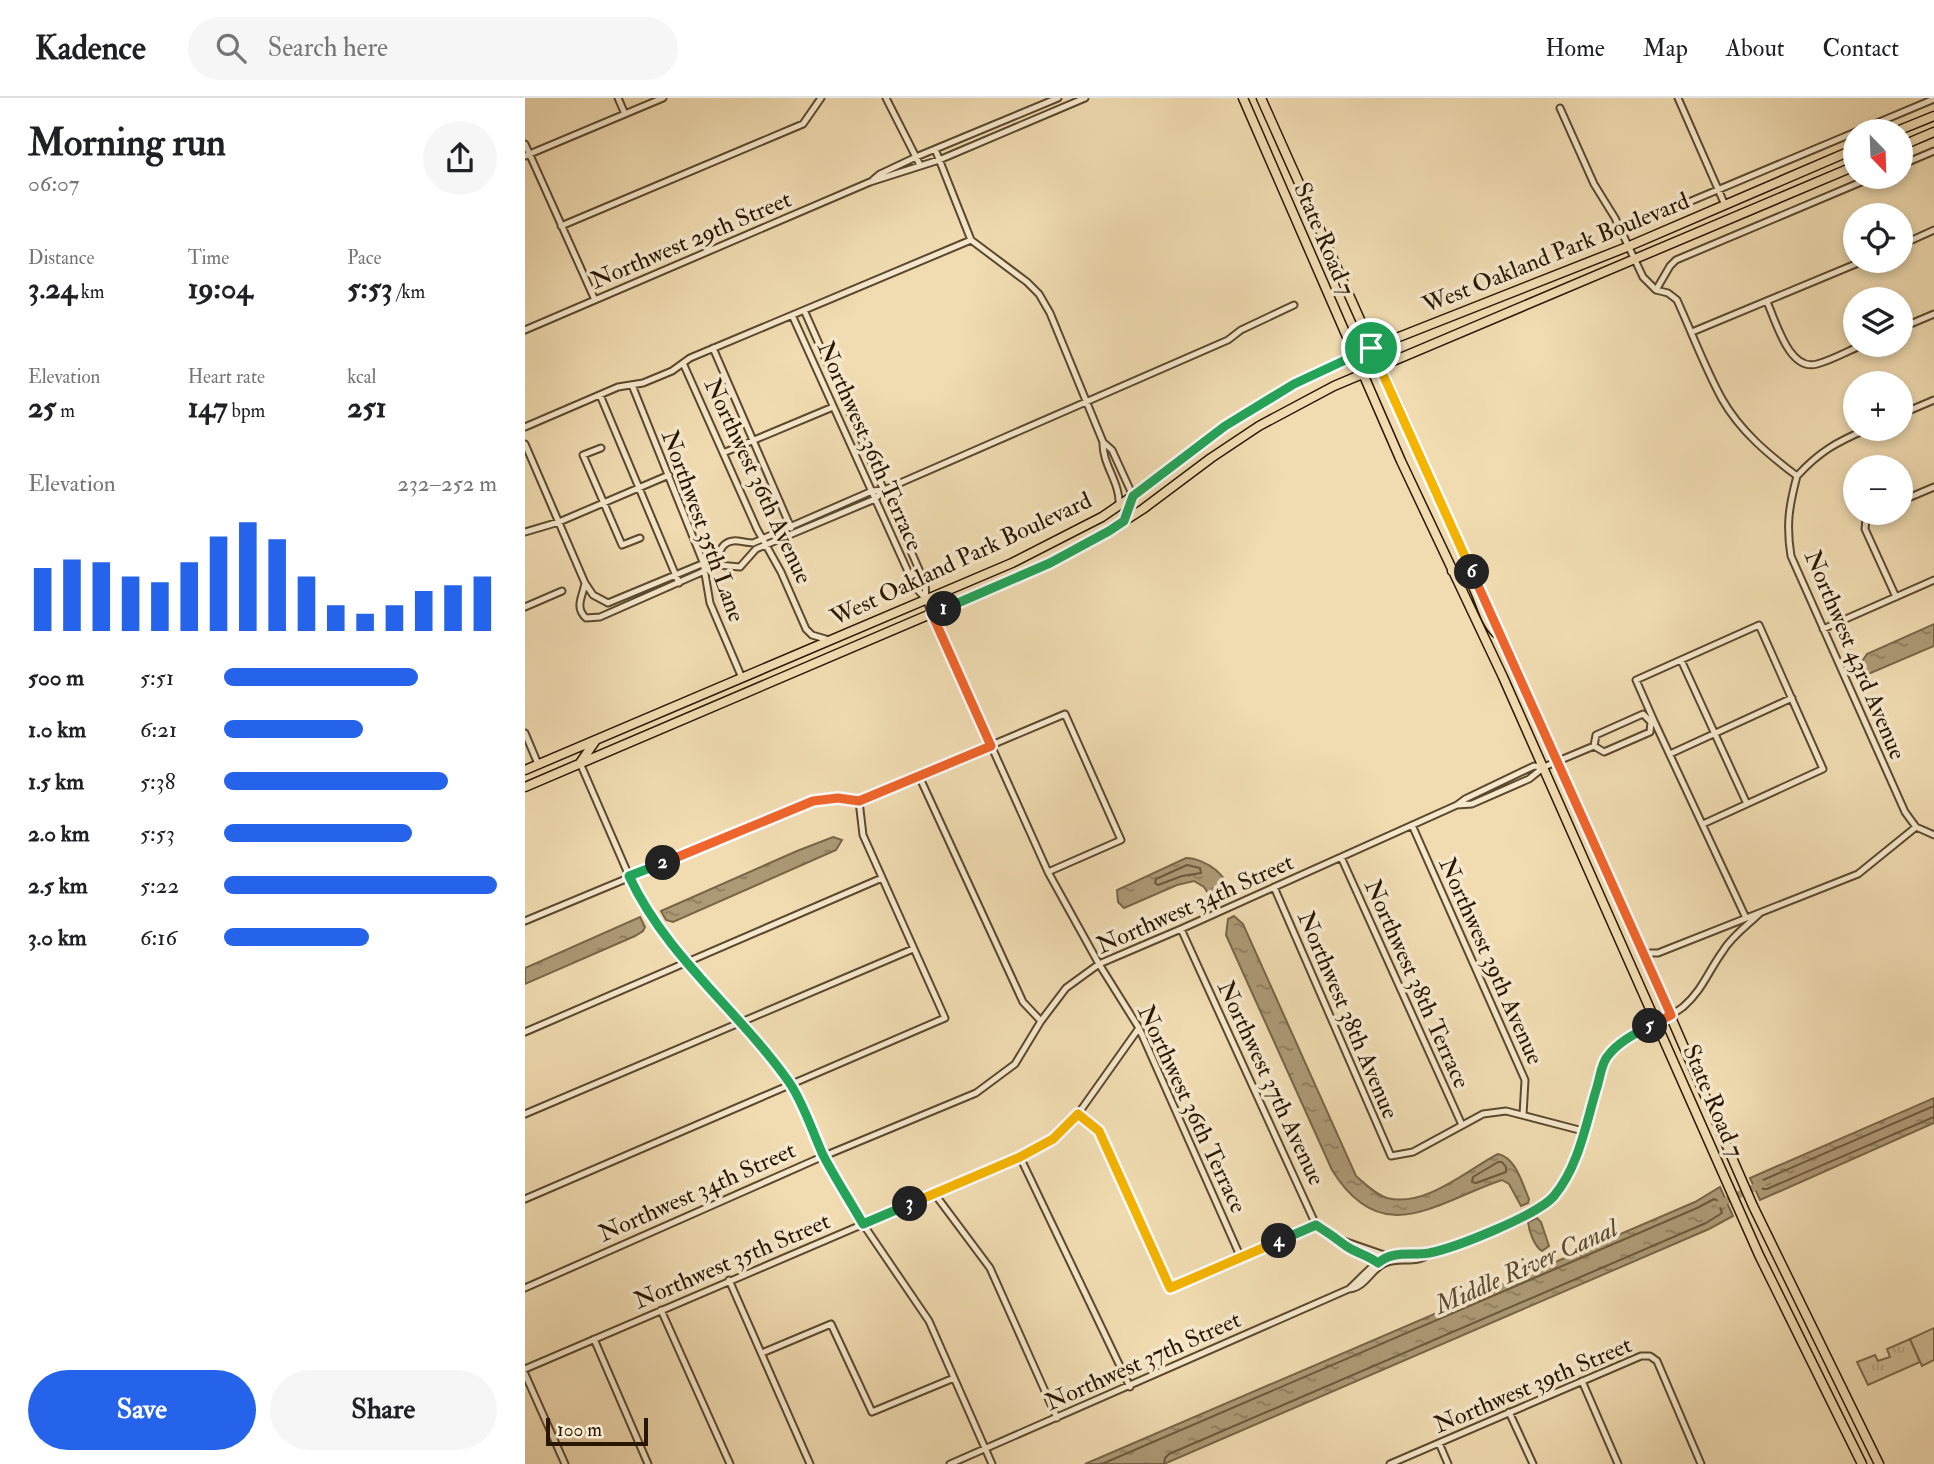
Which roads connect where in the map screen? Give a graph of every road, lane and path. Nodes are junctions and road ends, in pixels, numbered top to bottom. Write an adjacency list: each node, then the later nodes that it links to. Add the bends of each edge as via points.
1 (618, 98): 12 (street)
2 (663, 98): 12 (street)
3 (821, 98): 33 (street, via 803,124)
4 (886, 98): 22 (street)
5 (1058, 98): 18 (street, Northwest 29th Street)
6 (1085, 98): 23 (street, Northwest 29th Street)
7 (1243, 98): 56 (main road, State Road 7)
8 (1261, 98): 54 (main road, State Road 7)
9 (1678, 98): 30 (street)
10 (1934, 99): 30 (street)
11 (1560, 108): 35 (street)
12 (625, 114): 21 (street)
13 (1934, 116): 14 (main road)
14 (1913, 125)
15 (1934, 132): 16 (main road)
16 (1913, 141)
17 (525, 144): 21 (street)
18 (935, 149): 22 (street, Northwest 29th Street); 23 (street)
19 (1934, 150): 24 (street)
20 (1843, 154): 31 (main road, West Oakland Park Boulevard)
21 (527, 155): 33 (street)
22 (916, 157): 25 (street); 28 (street, Northwest 29th Street)
23 (939, 160): 25 (street, Northwest 29th Street); 38 (street)
24 (1913, 160)
25 (919, 165): 28 (street, Northwest 29th Street)
26 (1841, 172): 27 (street); 32 (main road, West Oakland Park Boulevard)
27 (1843, 177)
28 (870, 182): 43 (street, Northwest 29th Street)
29 (1845, 189): 36 (street)
30 (1719, 190): 31 (street); 35 (street)
31 (1725, 205): 39 (main road, West Oakland Park Boulevard)
32 (1732, 218): 36 (street); 40 (main road, West Oakland Park Boulevard)
33 (561, 226): 43 (street)
34 (1934, 230): 37 (street)
35 (1620, 231): 39 (street)
36 (1738, 234): 42 (street, via 1675,261)
37 (1913, 239)
38 (971, 240): 46 (street); 63 (street, via 1039,294)
39 (1627, 247): 40 (street); 54 (main road, West Oakland Park Boulevard)
40 (1633, 261): 42 (street); 58 (main road, West Oakland Park Boulevard)
41 (1843, 270): 44 (street)
42 (1656, 290): 52 (street, via 1678,300)
43 (595, 300): 51 (street, Northwest 29th Street)
44 (1767, 302): 52 (street); 55 (street, via 1793,357 1802,364 1815,365)
45 (1294, 305): 63 (street, via 1228,340)
46 (804, 310): 47 (street); 77 (street, Northwest 36th Terrace)
47 (792, 315): 53 (street); 64 (street, Northwest 36th Terrace)
48 (1932, 315): 49 (street); 50 (street)
49 (1913, 323)
50 (1934, 325)
51 (525, 330)
52 (1692, 332): 74 (street, via 1723,400 1743,428)
53 (713, 348): 57 (street); 67 (street, Northwest 36th Avenue)
54 (1371, 348): 56 (main road, West Oakland Park Boulevard); 58 (main road, State Road 7)
55 (1843, 353)
56 (1354, 356): 59 (main road, State Road 7); 79 (main road, West Oakland Park Boulevard, via 1246,412)
57 (684, 363): 60 (street); 72 (street, Northwest 36th Avenue)
58 (1379, 365): 59 (main road, West Oakland Park Boulevard); 108 (main road, State Road 7)
59 (1362, 373): 84 (main road, West Oakland Park Boulevard, via 1250,432); 94 (main road, State Road 7)
60 (632, 385): 61 (street); 73 (street, Northwest 35th Lane)
61 (600, 395): 66 (street); 76 (street)
62 (1934, 400): 65 (street)
63 (1086, 402): 69 (street); 77 (street)
64 (833, 407): 67 (street); 78 (street, Northwest 36th Terrace)
65 (1913, 409)
66 (525, 427)
67 (753, 439): 72 (street); 87 (street, Northwest 36th Avenue)
68 (1843, 439): 74 (street, via 1814,458)
69 (1103, 442): 79 (street, via 1112,450); 83 (street)
70 (525, 444): 85 (street)
71 (601, 448): 82 (street, via 583,455)
72 (723, 453): 91 (street, Northwest 36th Avenue)
73 (669, 475): 76 (street); 93 (street, Northwest 35th Lane)
74 (1797, 477): 107 (street, Northwest 43rd Avenue, via 1787,532 1791,555)
75 (1934, 487): 80 (street)
76 (640, 488): 82 (street); 96 (street)
77 (884, 490): 78 (street); 81 (street); 102 (street, Northwest 36th Terrace, via 925,583)
78 (872, 491): 81 (street, Northwest 36th Terrace); 87 (street)
79 (1133, 496): 83 (main road, West Oakland Park Boulevard); 84 (main road)
80 (1913, 496)
81 (875, 499): 89 (street); 102 (street, Northwest 36th Terrace, via 915,587)
82 (604, 503): 85 (street); 90 (street, via 622,545)
83 (1119, 506): 102 (main road, West Oakland Park Boulevard, via 1043,548)
84 (1124, 521): 105 (main road, West Oakland Park Boulevard, via 1050,563)
85 (559, 522): 88 (street); 98 (street)
86 (1865, 525): 101 (street)
87 (790, 526): 89 (street, Northwest 36th Avenue); 91 (street)
88 (525, 532)
89 (793, 534): 92 (street)
90 (640, 537)
91 (763, 538): 92 (street, Northwest 36th Avenue); 93 (street, via 753,543 729,542 714,559)
92 (767, 546): 95 (street, via 751,552 740,567 718,565); 109 (street, Northwest 36th Avenue, via 806,629)
93 (703, 562): 95 (street, Northwest 35th Lane); 96 (street)
94 (1452, 570): 108 (main road, via 1459,569 1467,577 1491,628); 126 (main road, State Road 7)
95 (704, 572): 99 (street); 112 (street, Northwest 35th Lane, via 710,603)
96 (674, 575): 99 (street); 103 (street)
97 (1934, 580): 101 (street)
98 (585, 583): 103 (street, via 593,595); 106 (street, via 579,605 582,615)
99 (679, 583): 106 (street)
100 (562, 591): 104 (street)
101 (1896, 597): 107 (street)
102 (926, 599): 105 (street, Northwest 36th Terrace); 109 (main road, West Oakland Park Boulevard)
103 (608, 603): 106 (street, via 602,606)
104 (525, 607)
105 (932, 614): 113 (main road, West Oakland Park Boulevard); 120 (street, Northwest 36th Terrace)
106 (600, 617)
107 (1822, 629): 134 (street, Northwest 43rd Avenue, via 1905,812)
108 (1501, 637): 123 (main road, State Road 7)
109 (829, 640): 111 (main road, West Oakland Park Boulevard)
110 (1681, 660): 115 (street, via 1759,625); 116 (street, via 1636,680); 118 (street)
111 (762, 670): 112 (main road, West Oakland Park Boulevard); 113 (main road)
112 (742, 678): 114 (main road); 119 (main road, West Oakland Park Boulevard)
113 (749, 692): 114 (main road, West Oakland Park Boulevard)
114 (736, 697): 124 (main road, West Oakland Park Boulevard)
115 (1792, 698): 118 (street); 131 (street, via 1823,769)
116 (1653, 721): 121 (street, Northwest 34th Street, via 1650,732 1614,748 1604,752); 121 (street, Northwest 34th Street, via 1643,714 1596,734); 122 (street)
117 (525, 733): 125 (street)
118 (1714, 733): 122 (street); 131 (street)
119 (596, 740): 124 (main road); 125 (main road, West Oakland Park Boulevard)
120 (991, 746): 128 (street); 137 (street, Northwest 36th Terrace); 137 (street, via 1065,714 1121,840)
121 (1594, 746): 123 (street, Northwest 34th Street)
122 (1670, 754): 132 (street)
123 (1557, 761): 126 (street, Northwest 34th Street); 146 (main road, State Road 7)
124 (580, 763): 129 (main road, West Oakland Park Boulevard); 138 (street)
125 (538, 764): 127 (main road, West Oakland Park Boulevard)
126 (1543, 767): 133 (street, Northwest 34th Street, via 1529,779); 151 (main road, State Road 7)
127 (525, 770)
128 (919, 776): 130 (street); 150 (street, via 1023,1002)
129 (525, 787)
130 (859, 801): 138 (street, via 813,801); 139 (street, via 863,835)
131 (1747, 804): 132 (street)
132 (1703, 824): 142 (street)
133 (1412, 825): 136 (street, Northwest 34th Street); 158 (street, Northwest 39th Avenue, via 1525,1080)
134 (1916, 827): 135 (street); 141 (street, via 1858,874)
135 (1934, 835)
136 (1341, 857): 140 (street, Northwest 34th Street); 159 (street, Northwest 38th Terrace)
137 (1048, 872): 148 (street, Northwest 36th Terrace)
138 (629, 876): 143 (street); 147 (street, via 647,911)
139 (882, 878): 145 (street); 147 (street)
140 (1274, 887): 144 (street, Northwest 34th Street); 159 (street, Northwest 38th Avenue, via 1391,1156 1413,1152)
141 (1760, 914): 142 (street); 149 (street, Northwest 37th Street, via 1724,948 1707,980)
142 (1746, 918): 146 (street, via 1658,953)
143 (525, 921)
144 (1181, 929): 148 (street, Northwest 34th Street); 166 (street, Northwest 37th Avenue)
145 (913, 949): 152 (street); 155 (street, via 945,1018)
146 (1643, 953): 149 (main road, State Road 7)
147 (687, 962): 152 (street); 154 (street)
148 (1099, 964): 150 (street, Northwest 34th Street, via 1066,988); 153 (street, Northwest 36th Terrace)
149 (1671, 1015): 151 (street, Northwest 37th Street); 177 (main road, State Road 7, via 1753,1206)
150 (1041, 1021): 161 (street, Northwest 34th Street, via 1015,1064 976,1093)
151 (1658, 1022): 160 (street, Northwest 37th Street, via 1627,1039 1605,1059); 175 (main road, State Road 7)
152 (743, 1023): 155 (street); 156 (street)
153 (1139, 1027): 157 (street, Northwest 35th Street); 168 (street, Northwest 36th Terrace)
154 (525, 1032)
155 (791, 1084): 161 (street); 164 (street)
156 (525, 1114)
157 (1078, 1114): 162 (street, Northwest 35th Street, via 1053,1139); 168 (street, via 1099,1131 1170,1288)
158 (1523, 1115): 159 (street, via 1506,1111 1483,1114); 160 (street)
159 (1462, 1125)
160 (1583, 1132): 169 (street, Northwest 37th Street, via 1553,1198 1536,1211 1422,1259)
161 (824, 1156): 165 (street); 172 (street, Northwest 34th Street)
162 (1020, 1157): 163 (street, Northwest 35th Street); 181 (street)
163 (934, 1193): 165 (street, Northwest 35th Street); 183 (street, via 990,1268)
164 (525, 1199)
165 (863, 1224): 171 (street, Northwest 35th Street); 179 (street, via 929,1321)
166 (1316, 1225): 167 (street); 168 (street)
167 (1341, 1240): 169 (street); 170 (street)
168 (1241, 1258)
169 (1389, 1258): 170 (street, Northwest 37th Street)
170 (1379, 1264): 181 (street, Northwest 37th Street, via 1356,1289)
171 (729, 1280): 173 (street, Northwest 35th Street); 176 (street)
172 (525, 1288)
173 (661, 1310): 174 (street, Northwest 35th Street); 188 (street)
174 (594, 1339): 178 (street, Northwest 35th Street); 187 (street)
175 (1802, 1346): 177 (main road); 197 (main road, State Road 7)
176 (762, 1353): 179 (street, via 831,1324 872,1412); 189 (street)
177 (1826, 1359): 198 (main road, State Road 7)
178 (525, 1371): 186 (street)
179 (954, 1378): 185 (street)
180 (1582, 1381): 182 (street, Northwest 39th Street); 195 (street); 196 (street, Northwest 39th Street, via 1650,1356 1657,1361)
181 (1131, 1387): 183 (street, Northwest 37th Street)
182 (1509, 1412): 184 (street, Northwest 39th Street); 194 (street)
183 (1058, 1418): 185 (street, Northwest 37th Street)
184 (1439, 1443): 192 (street, Northwest 39th Street); 193 (street)
185 (986, 1449): 190 (street, Northwest 37th Street); 191 (street)
186 (565, 1464)
187 (647, 1464)
188 (730, 1464)
189 (810, 1464)
190 (950, 1464)
191 (992, 1464)
192 (1390, 1464)
193 (1448, 1464)
194 (1532, 1464)
195 (1618, 1464)
196 (1701, 1464)
197 (1862, 1464)
198 (1879, 1464)

